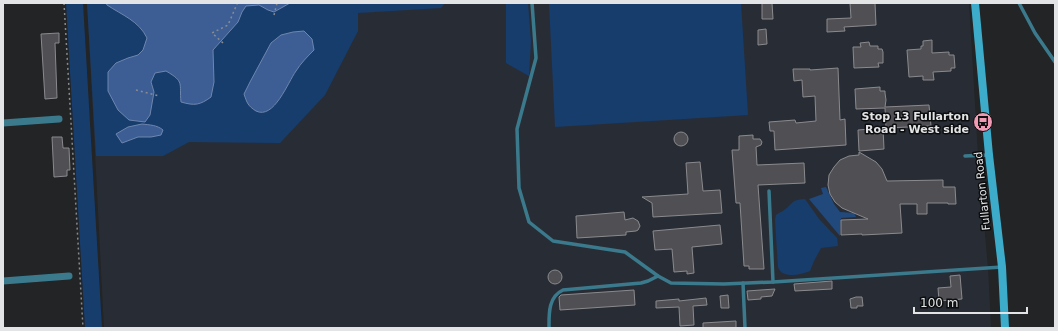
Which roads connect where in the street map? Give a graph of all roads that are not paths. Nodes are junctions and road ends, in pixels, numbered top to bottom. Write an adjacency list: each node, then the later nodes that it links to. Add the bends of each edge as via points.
1 (532, 3): 12 (lane, via 536,58 517,129 519,188 529,222 553,242 625,252)
2 (975, 3): 7 (main road, Fullarton Road)
3 (1019, 3): 4 (lane)
4 (1055, 62)
5 (59, 119): 6 (street)
6 (3, 122)
7 (989, 155): 8 (lane); 10 (main road, Fullarton Road)
8 (965, 156)
9 (769, 191): 14 (lane)
10 (1002, 267): 14 (lane); 18 (main road, Fullarton Road)
11 (69, 276): 13 (street)
12 (658, 276): 15 (lane, via 671,283); 16 (lane, via 641,283 558,292 553,299)
13 (3, 281)
14 (773, 282): 15 (lane)
15 (743, 283): 17 (lane)
16 (550, 328)
17 (745, 328)
18 (1005, 328)

